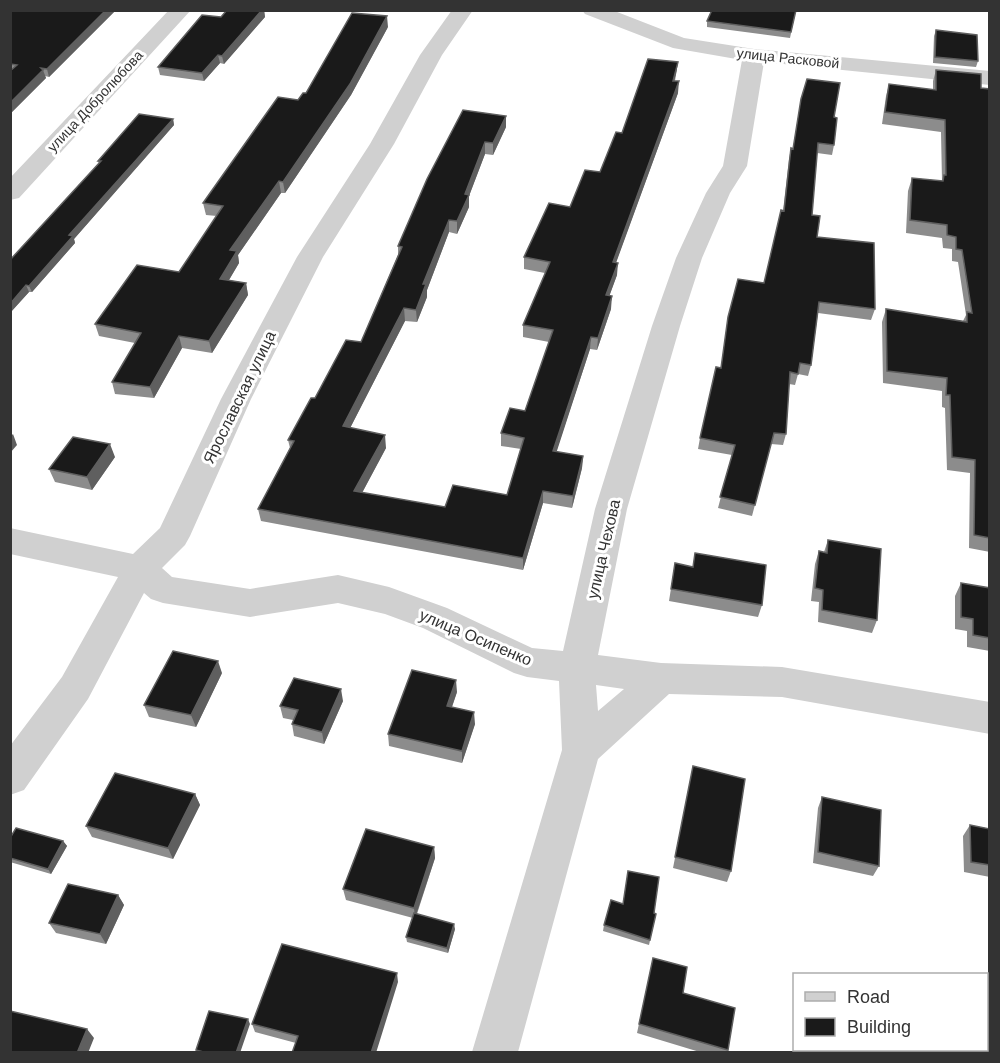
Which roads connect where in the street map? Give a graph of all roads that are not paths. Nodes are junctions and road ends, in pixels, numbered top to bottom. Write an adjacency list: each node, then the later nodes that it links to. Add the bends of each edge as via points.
1 (181, 10): 6 (street, улица Добролюбова)
2 (463, 10): 8 (street, Ярославская улица, via 431,55 382,144 310,257 236,399 173,536)
3 (592, 10): 4 (street, улица Расковой, via 680,44)
4 (754, 55): 5 (street, улица Расковой); 9 (street, улица Чехова, via 735,166 688,258 666,326 611,509)
5 (990, 78)
6 (10, 193)
7 (10, 541): 8 (street, улица Осипенко)
8 (140, 569): 9 (street, улица Осипенко, via 164,589 250,603 338,589 435,618 527,662); 13 (street, Ярославская улица, via 75,688)
9 (577, 668): 10 (street, улица Осипенко); 12 (street, улица Чехова)
10 (662, 678): 11 (street, улица Осипенко, via 782,682); 12 (street)
11 (990, 718)
12 (580, 750): 14 (street, улица Чехова)
13 (10, 778)
14 (495, 1053)

